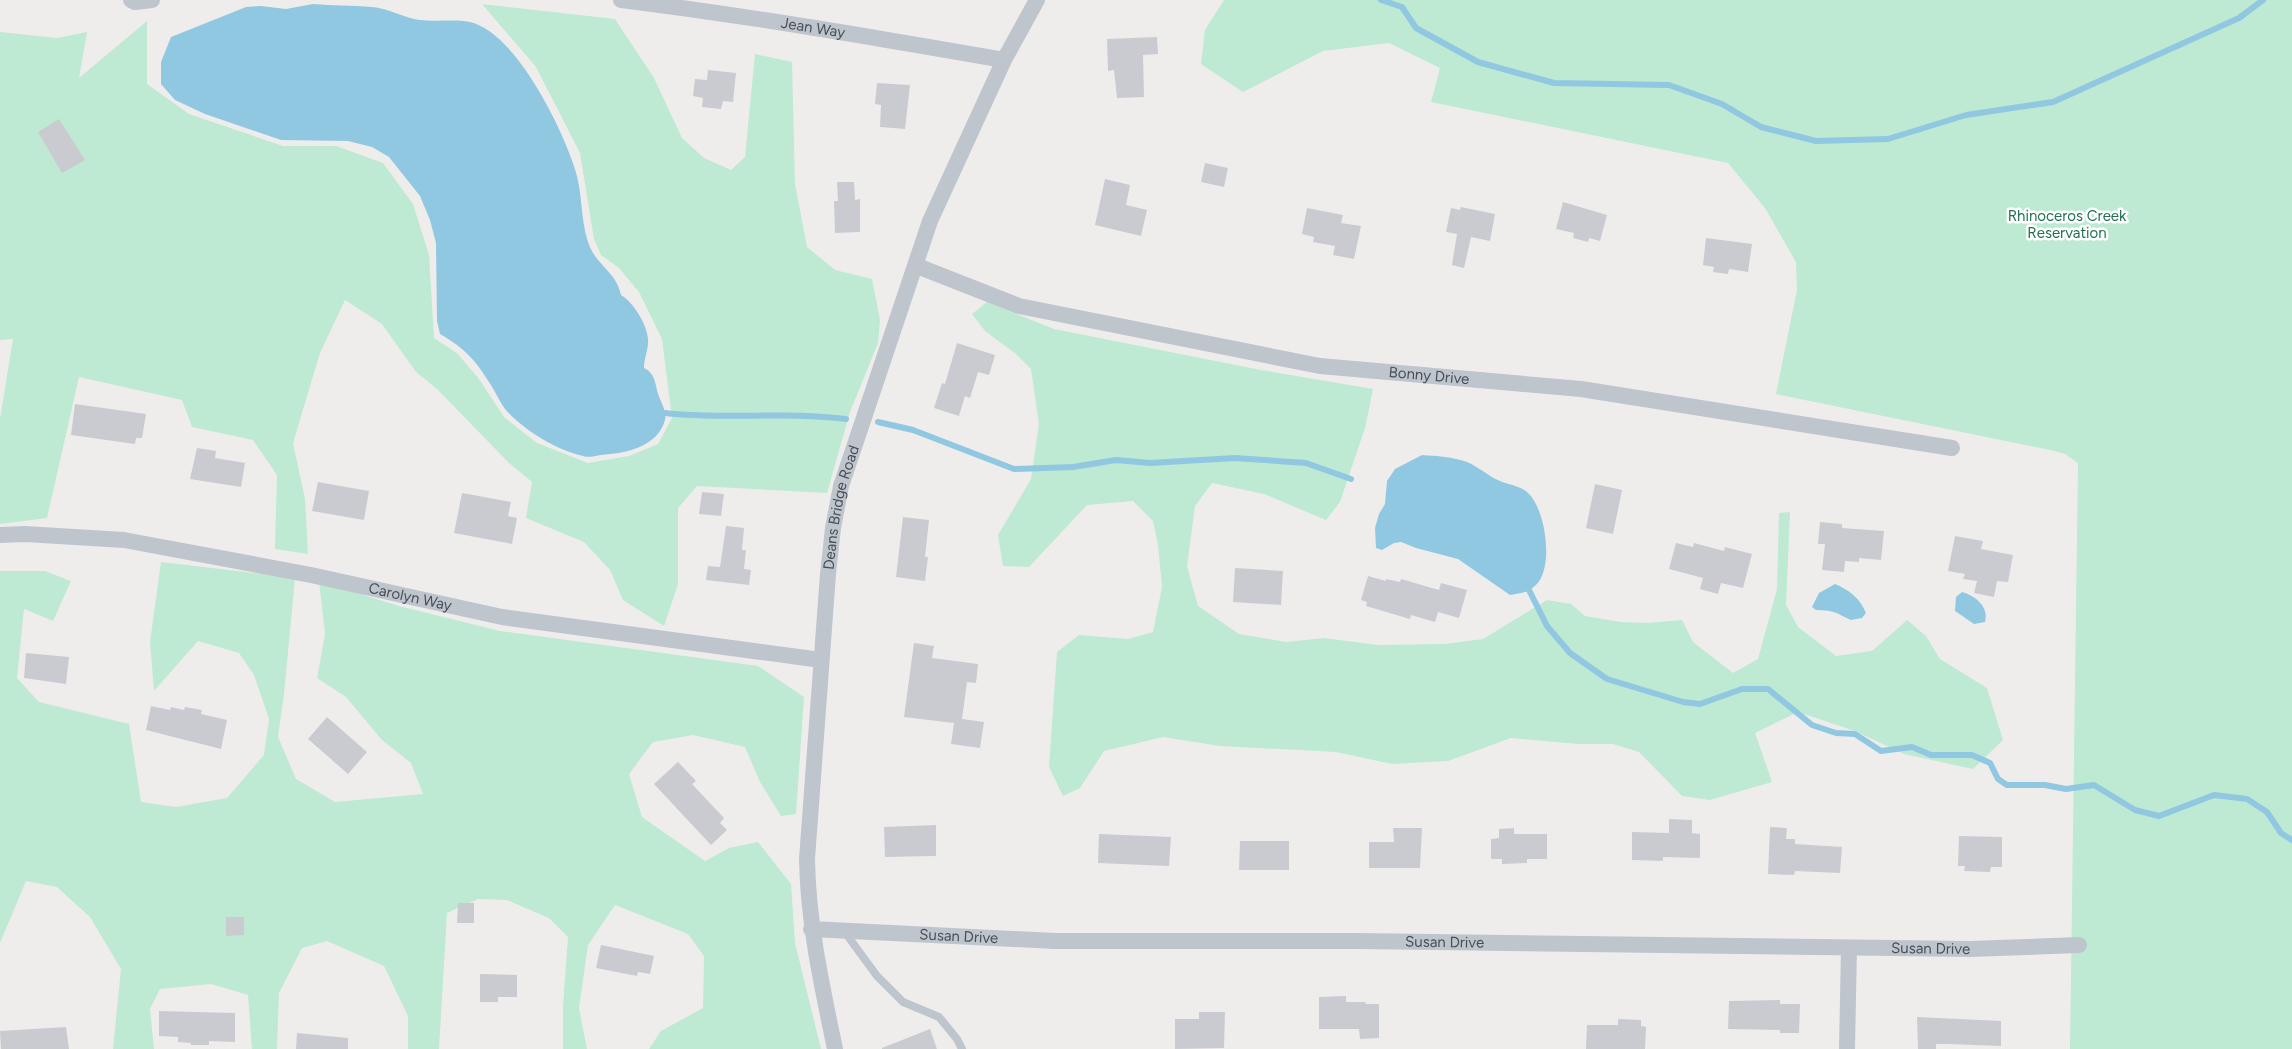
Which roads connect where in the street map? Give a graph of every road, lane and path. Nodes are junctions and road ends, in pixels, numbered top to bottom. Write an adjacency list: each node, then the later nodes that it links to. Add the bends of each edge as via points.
1 (131, 0): 2 (street)
2 (152, 0)
3 (621, 0): 5 (street, Jean Way, via 790,23)
4 (1037, 0): 5 (street, Deans Bridge Road)
5 (1004, 60): 6 (street, Deans Bridge Road, via 930,221)
6 (917, 266): 7 (street, Bonny Drive, via 1019,306 1320,366 1581,389); 9 (street, Deans Bridge Road, via 841,486 833,528)
7 (1952, 448)
8 (0, 535): 9 (street, Carolyn Way, via 124,540 311,575 502,617)
9 (821, 660): 10 (street, Deans Bridge Road, via 807,859)
10 (812, 929): 11 (street, Susan Drive); 14 (street, Deans Bridge Road)
11 (844, 931): 13 (street, Susan Drive, via 1055,941); 15 (lane, via 877,976 903,1002 939,1017)
12 (2079, 945): 13 (street, Susan Drive)
13 (1849, 948): 16 (street)
14 (835, 1049)
15 (962, 1049)
16 (1847, 1049)

